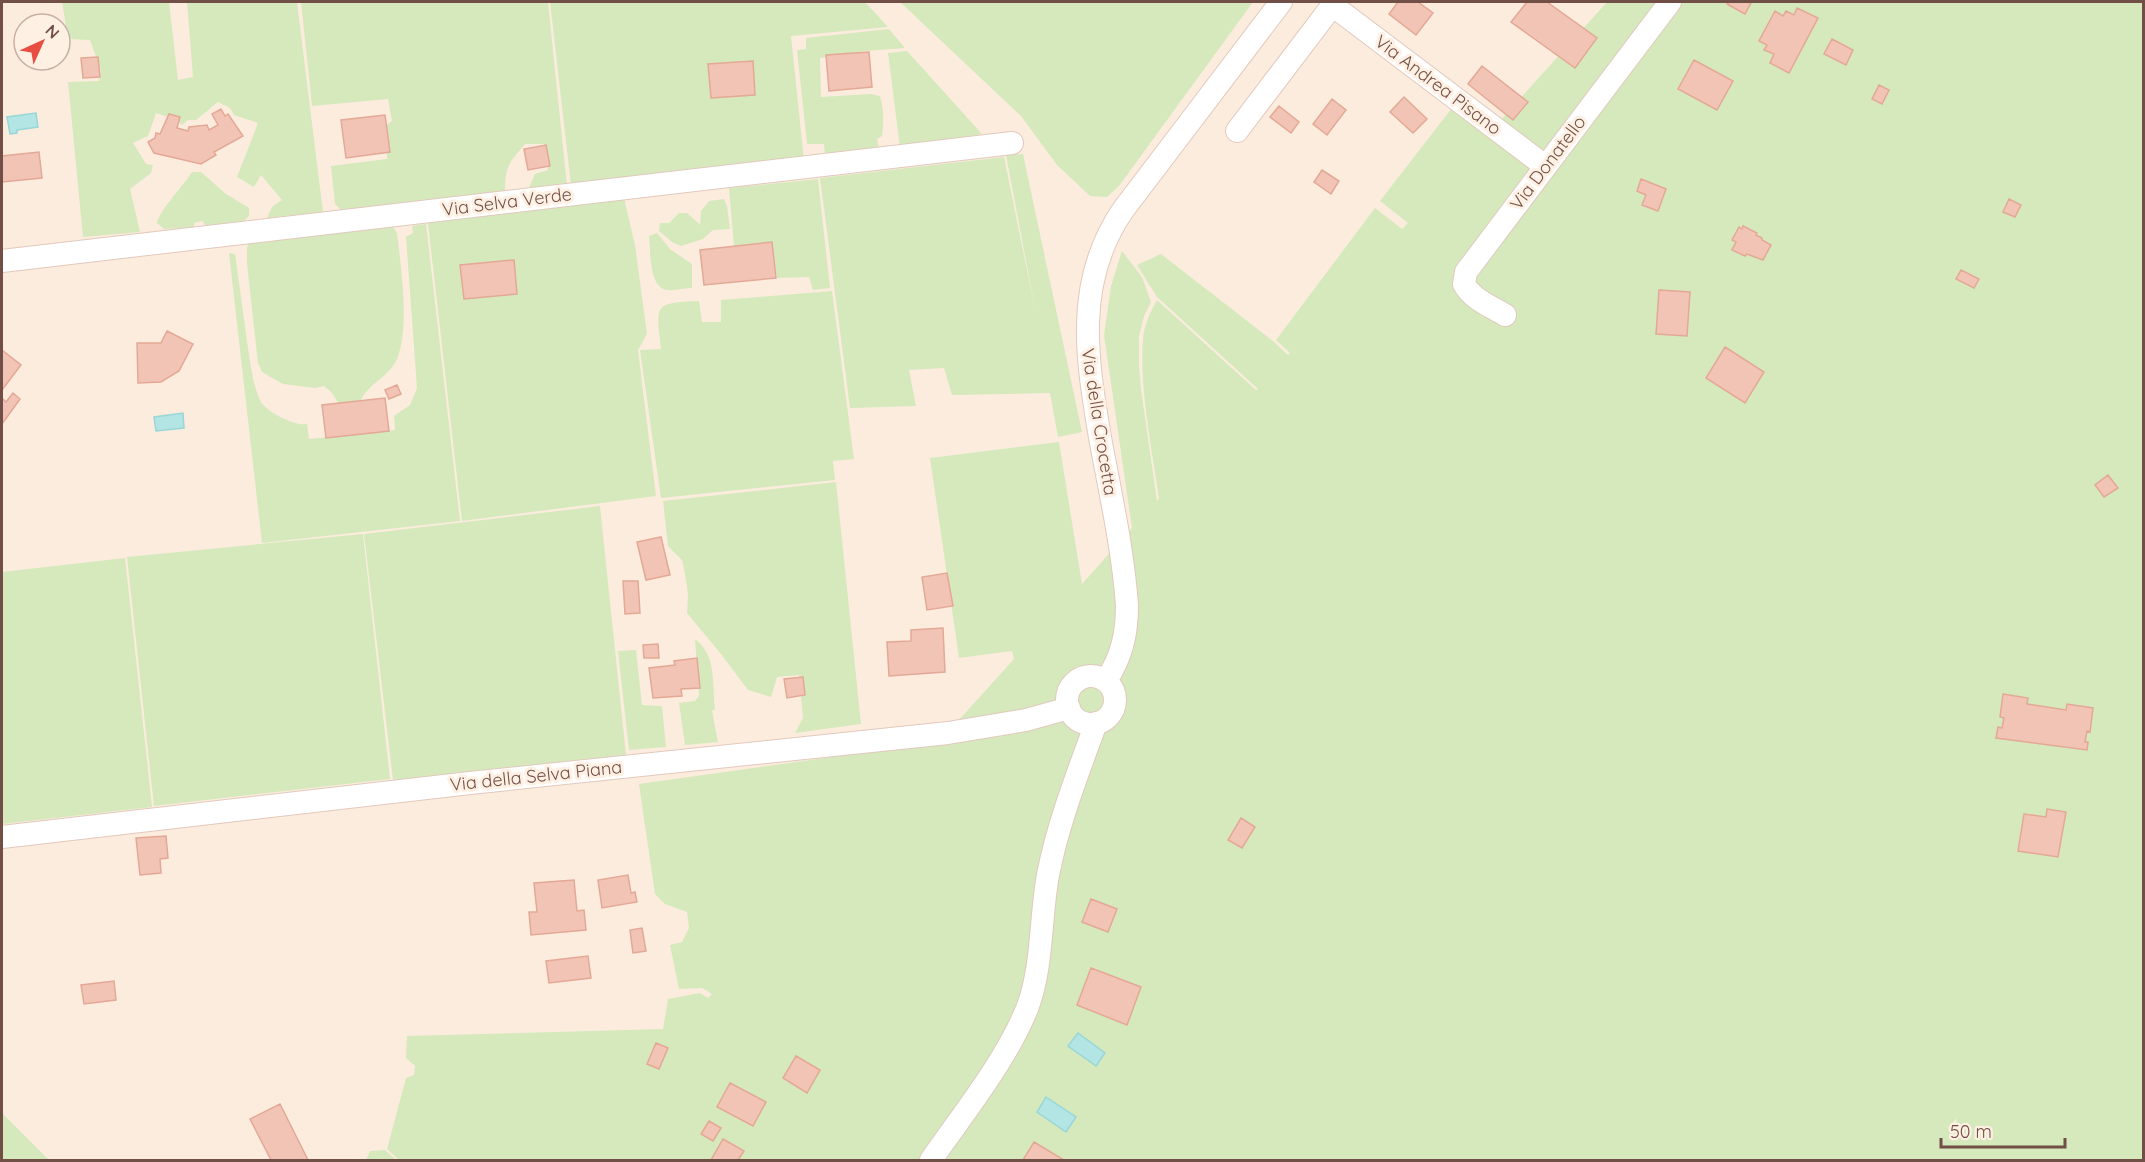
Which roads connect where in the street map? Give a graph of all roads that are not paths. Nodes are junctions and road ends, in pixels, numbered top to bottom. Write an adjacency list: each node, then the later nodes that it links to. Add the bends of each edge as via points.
1 (1281, 2): 9 (street, Via della Crocetta, via 1123,210 1105,240 1097,265 1088,318 1088,365 1127,605 1125,639)
2 (1670, 2): 6 (street, Via Donatello)
3 (1333, 3): 4 (street, Via Andrea Pisano); 6 (street, Via Andrea Pisano)
4 (1237, 131)
5 (1012, 142): 7 (street, Via Selva Verde)
6 (1545, 166): 8 (street, Via Donatello, via 1464,278 1473,296)
7 (2, 261)
8 (1505, 315)
9 (1106, 681): 10 (street, via 1091,676 1077,680 1068,693); 11 (street, via 1115,701 1109,715)
10 (1069, 708): 11 (street, via 1080,721); 12 (street, Via della Selva Piana, via 948,733)
11 (1096, 723): 13 (street, via 1053,849 1038,969 1029,1004 1008,1048)
12 (2, 837)
13 (931, 1161)

